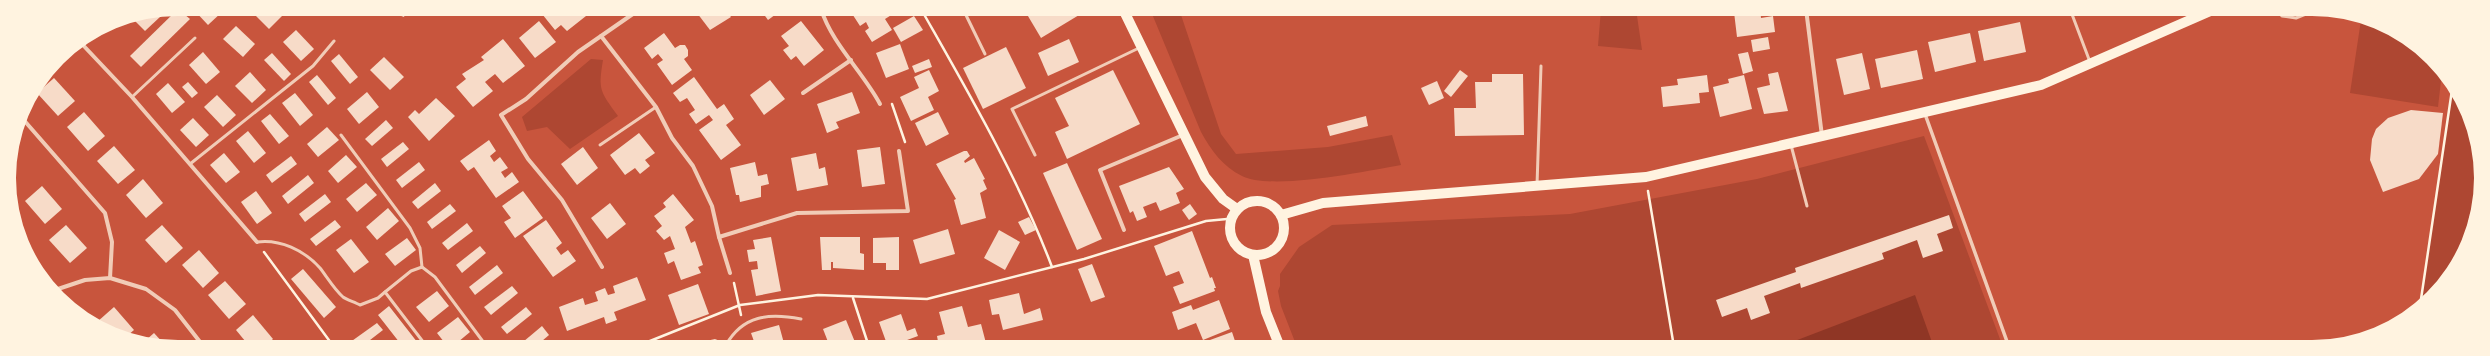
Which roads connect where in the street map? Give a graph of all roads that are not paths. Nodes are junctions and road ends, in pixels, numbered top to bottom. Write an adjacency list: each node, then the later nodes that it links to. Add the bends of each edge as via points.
1 (630, 16): 10 (street)
2 (824, 16): 16 (street)
3 (966, 16): 15 (lane)
4 (1126, 16): 14 (main road)
5 (1807, 16): 27 (street)
6 (2073, 16): 17 (lane)
7 (2199, 16): 17 (main road)
8 (2282, 16): 9 (lane)
9 (2301, 16)
10 (601, 36): 22 (street); 42 (street, via 578,52 526,99 501,115 528,160 562,200)
11 (195, 38): 20 (lane)
12 (334, 41): 32 (lane, via 313,66)
13 (84, 46): 20 (street)
14 (1141, 47): 26 (main road); 31 (lane, via 1012,109)
15 (985, 54)
16 (851, 60): 19 (street); 21 (street, via 869,83)
17 (2091, 63): 23 (main road, via 2041,85)
18 (1541, 66): 33 (lane)
19 (804, 92)
20 (132, 97): 32 (street)
21 (880, 104)
22 (656, 107): 29 (lane); 38 (street, via 672,138 703,184 712,206)
23 (1925, 114): 27 (main road); 53 (street)
24 (26, 123): 44 (street, via 105,213 112,242)
25 (341, 135): 41 (lane, via 410,228 420,248)
26 (1184, 135): 35 (main road, via 1205,177 1223,198); 37 (street, via 1100,170)
27 (1822, 136): 28 (main road)
28 (1791, 143): 33 (main road, via 1646,177); 34 (lane)
29 (600, 145)
30 (898, 151): 38 (street, via 908,211 797,213)
31 (1035, 155)
32 (190, 164): 39 (street)
33 (1537, 187): 36 (main road, via 1323,203)
34 (1807, 206)
35 (1237, 209): 36 (main road, via 1248,202 1261,201 1276,208); 40 (main road, via 1230,227 1234,242 1239,248)
36 (1281, 215): 40 (main road, via 1284,232 1277,247 1270,252)
37 (1124, 230)
38 (719, 237): 43 (street)
39 (257, 242): 46 (lane, via 280,243 305,254 344,297 360,304 378,298)
40 (1253, 255): 52 (main road, via 1266,312)
41 (422, 266): 46 (lane, via 411,271); 50 (lane, via 435,276)
42 (602, 267)
43 (730, 273)
44 (110, 278): 45 (street, via 85,280); 48 (street, via 146,289 161,298 176,310)
45 (59, 288)
46 (385, 292): 49 (lane)
47 (801, 318): 51 (lane, via 757,318 734,331)
48 (199, 340)
49 (422, 340)
50 (482, 340)
51 (729, 340)
52 (1277, 340)
53 (2006, 340)

